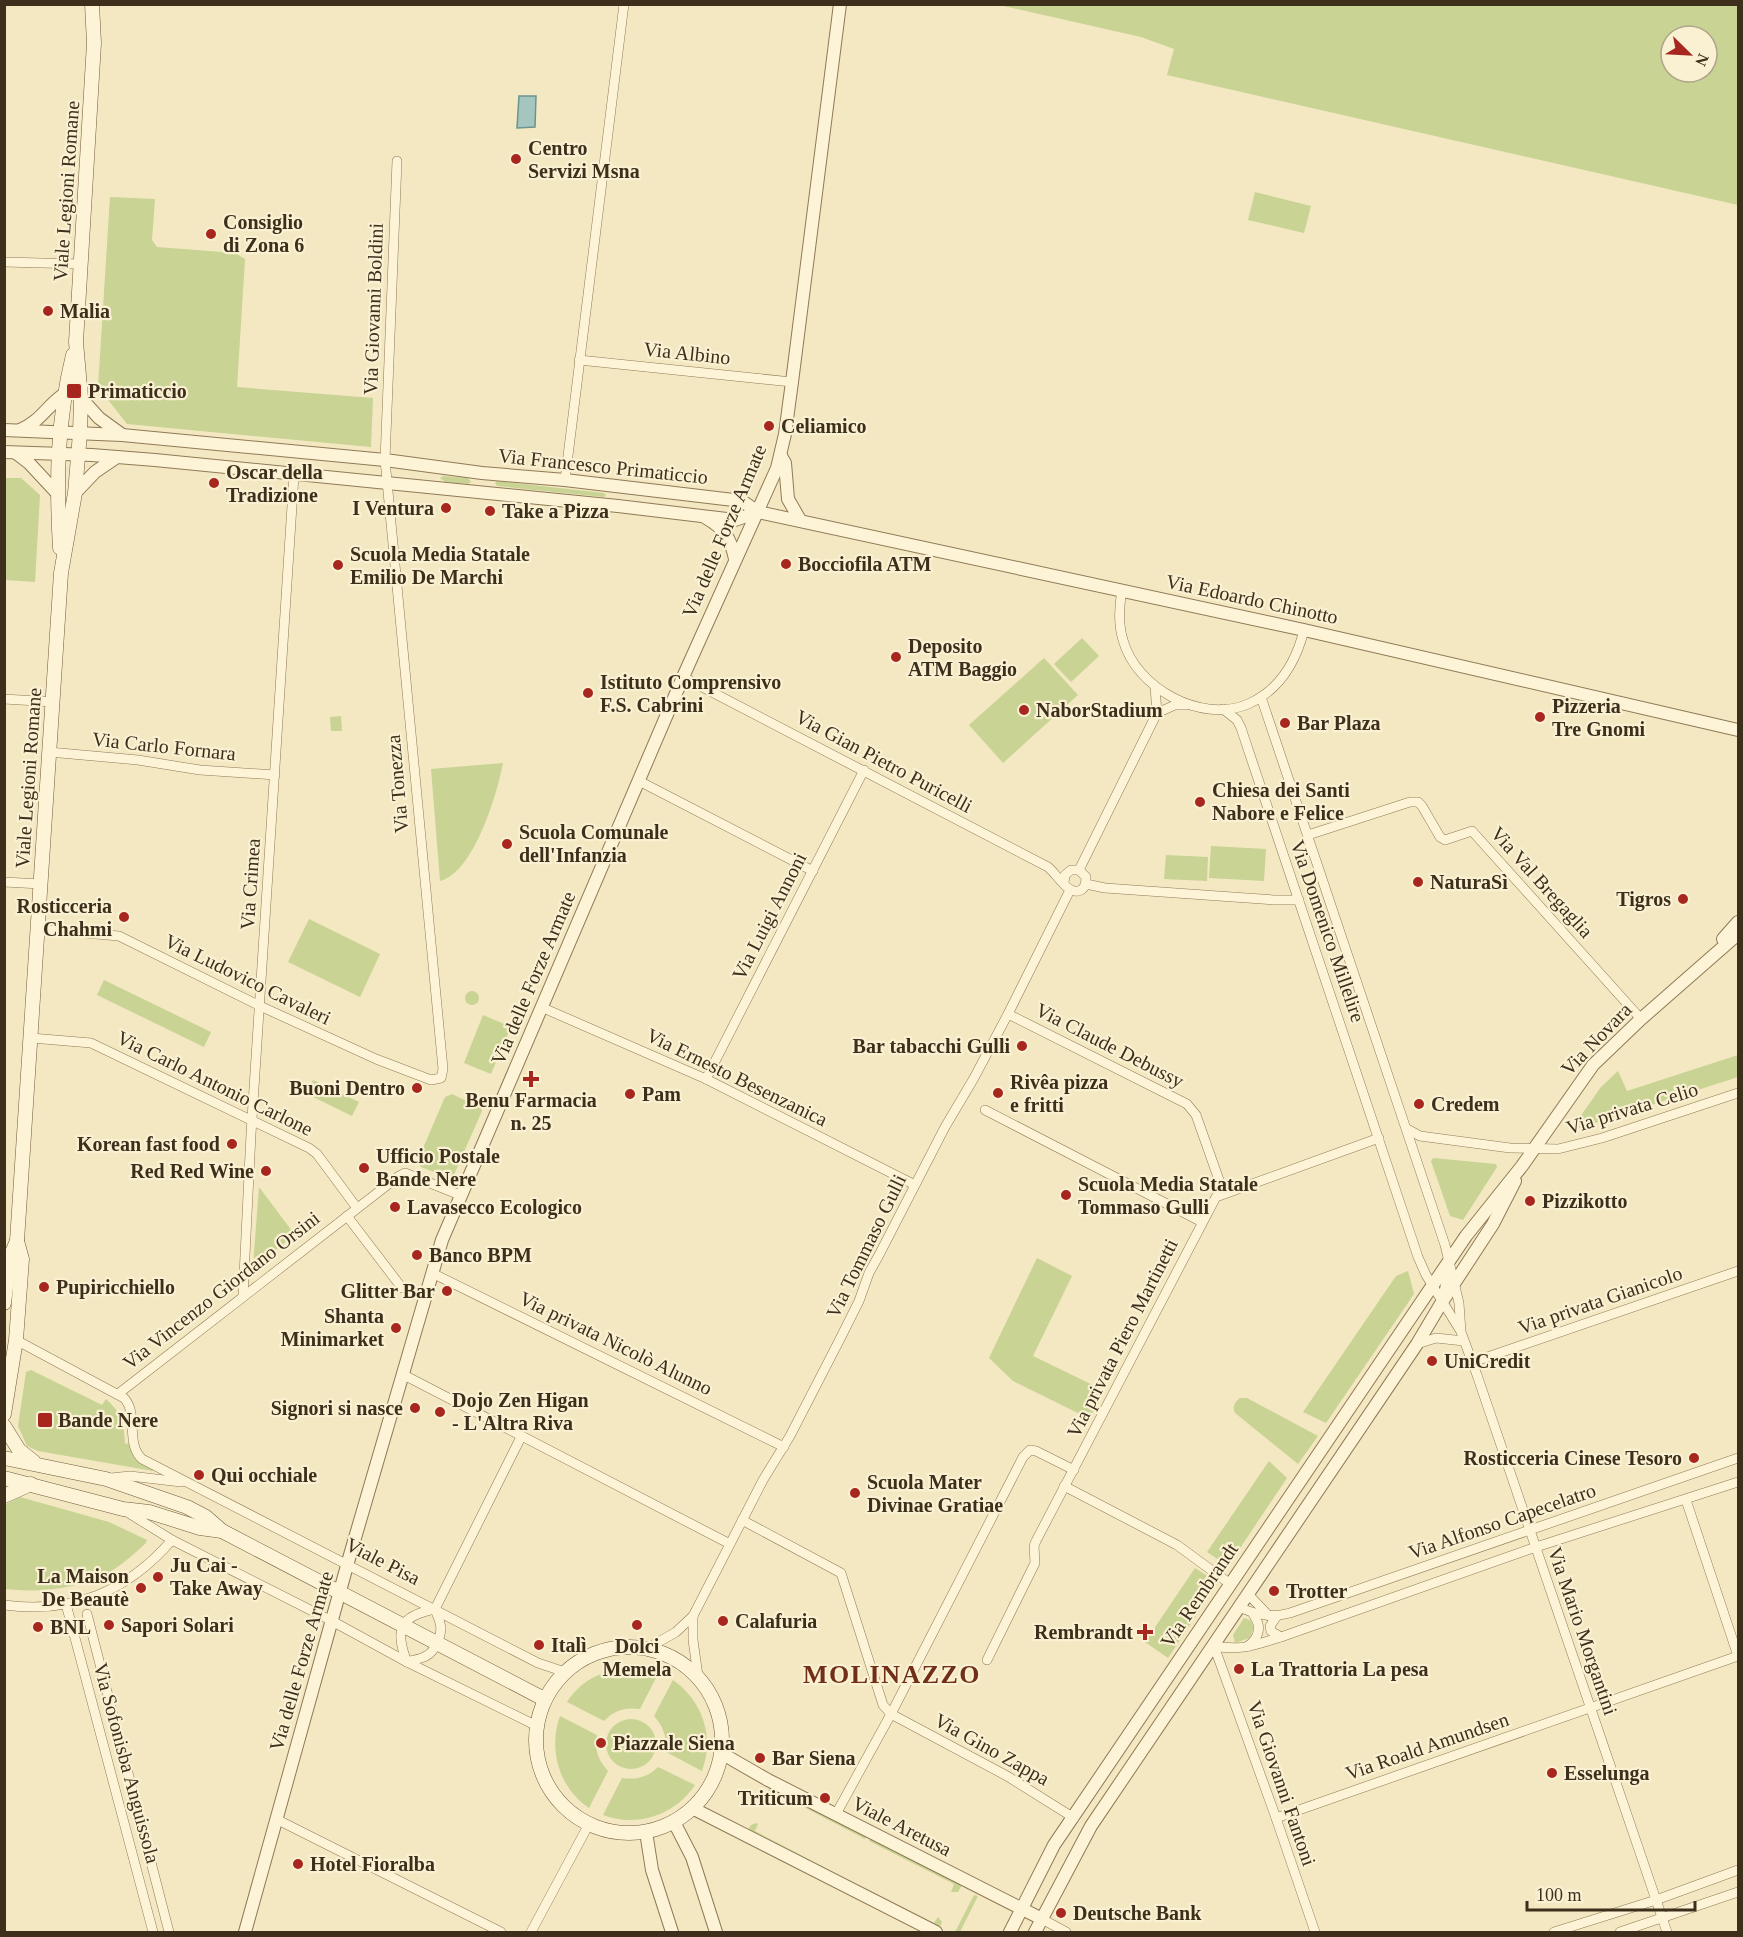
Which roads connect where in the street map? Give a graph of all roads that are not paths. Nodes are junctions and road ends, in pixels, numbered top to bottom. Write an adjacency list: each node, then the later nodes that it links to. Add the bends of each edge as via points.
1 (92, 4): 5 (main road, Viale Legioni Romane)
2 (102, 4): 5 (main road, Viale Legioni Romane)
3 (624, 4): 10 (street)
4 (840, 4): 11 (street, Via delle Forze Armate)
5 (94, 43): 8 (main road, Viale Legioni Romane)
6 (397, 160): 27 (street, Via Giovanni Boldini)
7 (4, 262): 8 (street)
8 (80, 264): 9 (main road, Viale Legioni Romane)
9 (76, 342): 12 (main road, Viale Legioni Romane); 13 (main road, Viale Legioni Romane)
10 (579, 360): 11 (street, Via Albino); 32 (street)
11 (792, 382): 23 (street, Via delle Forze Armate)
12 (63, 395): 15 (street, via 39,420); 16 (main road, Viale Legioni Romane)
13 (81, 398): 17 (main road, Viale Legioni Romane); 18 (street)
14 (4, 430): 15 (street)
15 (19, 430): 16 (street)
16 (60, 432): 17 (street); 21 (main road, Viale Legioni Romane)
17 (80, 433): 18 (street, Via Francesco Primaticcio); 22 (main road, Viale Legioni Romane)
18 (122, 435): 19 (street, Via Francesco Primaticcio)
19 (161, 439): 25 (street, Via Francesco Primaticcio); 26 (street, via 150,450)
20 (10, 453): 21 (street); 36 (street, via 29,463)
21 (58, 455): 22 (street); 36 (main road, Viale Legioni Romane)
22 (78, 455): 24 (street, Via Francesco Primaticcio); 37 (main road, Viale Legioni Romane)
23 (781, 456): 40 (street, Via delle Forze Armate); 42 (street, via 788,499)
24 (117, 457): 26 (street, Via Francesco Primaticcio); 37 (street)
25 (348, 457): 27 (street, Via Francesco Primaticcio); 31 (street, via 353,470)
26 (154, 460): 30 (street, Via Francesco Primaticcio)
27 (385, 460): 28 (street, Via Francesco Primaticcio); 33 (street, Via Giovanni Boldini)
28 (473, 471): 29 (street, Via Francesco Primaticcio); 35 (street, via 478,479)
29 (494, 474): 32 (street, Via Francesco Primaticcio); 38 (street, via 486,485)
30 (294, 475): 31 (street, Via Francesco Primaticcio); 58 (street, Via Crimea)
31 (347, 478): 33 (street, Via Francesco Primaticcio)
32 (565, 480): 34 (street, Via Francesco Primaticcio)
33 (387, 483): 35 (street, Via Francesco Primaticcio); 78 (street, Via Tonezza, via 443,1069)
34 (622, 486): 39 (street, via 625,497); 40 (street, Via Francesco Primaticcio, via 742,501)
35 (468, 491): 38 (street, Via Francesco Primaticcio)
36 (56, 492): 44 (main road, Viale Legioni Romane)
37 (75, 493): 44 (main road, Viale Legioni Romane)
38 (490, 493): 39 (street, Via Francesco Primaticcio)
39 (618, 506): 41 (street, Via Francesco Primaticcio)
40 (758, 512): 41 (street, Via Francesco Primaticcio, via 735,520); 42 (street, Via Edoardo Chinotto); 43 (street, Via delle Forze Armate)
41 (704, 516): 43 (street, via 719,525 731,541)
42 (800, 520): 45 (street, Via Edoardo Chinotto)
43 (735, 559): 47 (street, Via delle Forze Armate)
44 (61, 569): 51 (main road, Viale Legioni Romane)
45 (1122, 590): 46 (street, Via Edoardo Chinotto); 48 (street, via 1119,623 1123,641 1129,656)
46 (1304, 630): 49 (street, via 1290,668); 55 (street, Via Edoardo Chinotto)
47 (683, 677): 57 (street, Via Gian Pietro Puricelli); 59 (street, Via delle Forze Armate)
48 (1155, 687): 52 (street); 54 (street)
49 (1261, 697): 53 (street); 60 (street, Via Domenico Millelire)
50 (4, 699): 51 (street)
51 (53, 702): 56 (main road, Viale Legioni Romane)
52 (1187, 705): 53 (street); 54 (street, via 1175,705)
53 (1223, 709): 67 (street, Via Domenico Millelire, via 1241,728)
54 (1157, 713): 61 (street)
55 (1738, 731)
56 (50, 752): 58 (street, Via Carlo Fornara); 64 (main road, Viale Legioni Romane)
57 (864, 770): 62 (street, Via Luigi Annoni); 66 (street, Via Gian Pietro Puricelli, via 1048,867)
58 (275, 775): 72 (street, Via Crimea)
59 (639, 781): 62 (street); 73 (street, Via delle Forze Armate)
60 (1308, 835): 75 (street, Via Val Bregaglia, via 1410,802 1422,806 1444,840 1472,831); 82 (street, Via Domenico Millelire)
61 (1079, 870): 65 (street); 66 (street, via 1068,872)
62 (813, 871): 77 (street, Via Luigi Annoni)
63 (4, 882): 64 (street)
64 (41, 884): 69 (main road, Viale Legioni Romane)
65 (1086, 884): 66 (street, via 1079,891); 67 (street)
66 (1067, 887): 74 (street, Via Tommaso Gulli)
67 (1299, 900): 83 (street, Via Domenico Millelire)
68 (1738, 922): 71 (street, Via Novara)
69 (38, 929): 72 (street, Via Ludovico Cavaleri, via 119,936); 76 (main road, Viale Legioni Romane)
70 (1738, 934): 71 (street, Via Novara)
71 (1698, 968): 75 (street, Via Novara)
72 (260, 1006): 78 (street, Via Ludovico Cavaleri, via 376,1059); 81 (street, Via Crimea)
73 (541, 1007): 77 (street, Via Ernesto Besenzanica); 88 (street, Via delle Forze Armate)
74 (1008, 1014): 86 (street, Via Claude Debussy, via 1187,1104 1196,1115); 87 (street, Via Tommaso Gulli)
75 (1641, 1019): 84 (street, Via Novara, via 1593,1065)
76 (31, 1038): 81 (street, Via Carlo Antonio Carlone, via 91,1044); 92 (main road, Viale Legioni Romane)
77 (706, 1079): 87 (street, Via Ernesto Besenzanica)
78 (438, 1080)
79 (1738, 1093): 84 (street, Via privata Celio, via 1602,1138 1558,1149)
80 (985, 1110): 91 (street, Via privata Piero Martinetti)
81 (252, 1121): 89 (street, Via Carlo Antonio Carlone, via 314,1151); 98 (street, Via Crimea)
82 (1407, 1129): 84 (street, Via privata Celio, via 1420,1136); 93 (street, Via Domenico Millelire)
83 (1379, 1138): 91 (street, Via privata Piero Martinetti, via 1222,1194 1212,1202); 96 (street, Via Domenico Millelire, via 1426,1275)
84 (1535, 1148): 85 (street, Via Novara)
85 (1522, 1166): 93 (street); 96 (street, via 1502,1209)
86 (1219, 1180)
87 (915, 1185): 110 (street, Via Tommaso Gulli)
88 (460, 1195): 89 (street, Via Vincenzo Giordano Orsini, via 405,1173); 95 (street, Via delle Forze Armate)
89 (357, 1208): 90 (street, Via Vincenzo Giordano Orsini)
90 (347, 1216): 97 (street, Via Vincenzo Giordano Orsini); 98 (street, Via Vincenzo Giordano Orsini)
91 (1202, 1222): 114 (street, Via privata Piero Martinetti)
92 (17, 1241): 100 (main road, Viale Legioni Romane, via 10,1257); 102 (main road, Viale Legioni Romane, via 22,1259)
93 (1449, 1260): 96 (street); 96 (street, Via Mario Morgantini)
94 (1738, 1271): 104 (street, Via privata Gianicolo)
95 (432, 1273): 105 (street, Via delle Forze Armate); 110 (street, Via privata Nicolò Alunno)
96 (1444, 1284): 99 (street, Via Rembrandt); 99 (street, Via Mario Morgantini); 101 (street, Via Mario Morgantini, via 1459,1303); 131 (street, Via Rembrandt)
97 (402, 1288)
98 (243, 1296): 106 (street, Via Vincenzo Giordano Orsini)
99 (1442, 1302): 101 (street, Via Mario Morgantini); 103 (street, Via Rembrandt)
100 (4, 1303)
101 (1462, 1336): 103 (street); 104 (street, Via Mario Morgantini)
102 (16, 1340): 106 (street); 107 (main road, Viale Legioni Romane)
103 (1418, 1344): 133 (street, Via Rembrandt)
104 (1473, 1362): 126 (street, Via Mario Morgantini)
105 (402, 1374): 109 (street); 130 (street, Via delle Forze Armate)
106 (118, 1394): 117 (street, Viale Pisa, via 130,1407 138,1455)
107 (4, 1414)
108 (4, 1426): 113 (main road, via 19,1450)
109 (521, 1437): 128 (street); 137 (street)
110 (784, 1447): 124 (street, Via Tommaso Gulli)
111 (4, 1458): 113 (main road)
112 (1738, 1458): 126 (street, Via Alfonso Capecelatro)
113 (36, 1464): 116 (main road)
114 (1074, 1470): 120 (street, Via privata Piero Martinetti); 156 (street, via 1036,1451 1026,1453)
115 (4, 1478): 119 (main road)
116 (106, 1479): 117 (street, via 130,1476); 125 (main road, via 187,1507 206,1516)
117 (183, 1482): 130 (street, Viale Pisa)
118 (1738, 1482): 122 (street, Via Alfonso Capecelatro)
119 (31, 1484): 121 (main road); 123 (main road)
120 (1064, 1486): 131 (street, via 1177,1545); 150 (street, Via privata Piero Martinetti, via 1034,1546 1035,1563)
121 (4, 1496)
122 (1686, 1500): 129 (street, Via Alfonso Capecelatro); 149 (street)
123 (123, 1509): 125 (main road); 127 (street)
124 (742, 1520): 128 (street, Via Tommaso Gulli); 156 (street, via 839,1570 883,1705)
125 (222, 1531): 132 (main road)
126 (1530, 1531): 129 (street, Via Mario Morgantini); 141 (street, Via Alfonso Capecelatro)
127 (172, 1540): 134 (street, via 132,1578 92,1598); 142 (street)
128 (730, 1544): 140 (street, Via Tommaso Gulli)
129 (1536, 1547): 144 (street, Via Alfonso Capecelatro); 155 (street, Via Mario Morgantini)
130 (348, 1564): 132 (street, Via delle Forze Armate); 137 (street, Viale Pisa)
131 (1229, 1583): 161 (street, Via Rembrandt)
132 (340, 1594): 142 (street, Via delle Forze Armate); 143 (main road)
133 (1248, 1594): 136 (street, Via Rembrandt); 141 (street)
134 (66, 1604): 135 (street, via 40,1608); 173 (street, Via Sofonisba Anguissola)
135 (4, 1605)
136 (1239, 1607): 139 (street, Via Alfonso Capecelatro); 146 (street, Via Rembrandt)
137 (435, 1609): 143 (street, via 416,1613); 145 (street, via 441,1624); 152 (street, Viale Pisa, via 538,1663)
138 (87, 1614): 174 (street, Via Sofonisba Anguissola)
139 (1253, 1614): 141 (street, Via Alfonso Capecelatro); 148 (street, via 1260,1627)
140 (693, 1616): 147 (street, Via Tommaso Gulli, via 676,1632); 153 (street, Via Tommaso Gulli)
141 (1273, 1616): 144 (street, via 1271,1631)
142 (332, 1621): 151 (street); 163 (street, Via delle Forze Armate)
143 (404, 1626): 145 (main road); 151 (street, via 400,1636)
144 (1281, 1637): 148 (street, Via Alfonso Capecelatro)
145 (436, 1643): 151 (street, via 425,1657); 154 (main road)
146 (1214, 1646): 148 (street, Via Alfonso Capecelatro); 162 (street, Via Giovanni Fantoni); 172 (street, Via Rembrandt, via 1091,1826)
147 (648, 1648): 152 (main road, via 602,1650); 153 (main road, via 670,1656)
148 (1246, 1648)
149 (1738, 1656): 155 (street, Via Roald Amundsen)
150 (987, 1660)
151 (407, 1662): 157 (street)
152 (565, 1672): 154 (main road)
153 (698, 1676): 158 (main road, via 720,1717)
154 (544, 1699): 157 (main road)
155 (1591, 1708): 162 (street, Via Roald Amundsen); 169 (street, Via Mario Morgantini)
156 (891, 1714): 160 (street); 161 (street, Via Gino Zappa, via 1007,1776)
157 (537, 1726): 165 (main road, via 538,1760 551,1790 567,1809)
158 (721, 1754): 159 (main road, via 711,1784); 160 (street, Viale Aretusa)
159 (693, 1809): 164 (main road); 180 (street)
160 (836, 1814): 170 (street, Viale Aretusa)
161 (1074, 1818): 170 (street, Via Rembrandt, via 1054,1845)
162 (1276, 1818): 184 (street, Via Giovanni Fantoni)
163 (276, 1819): 175 (street, Via delle Forze Armate); 176 (street)
164 (674, 1821): 166 (main road); 179 (street, via 692,1857)
165 (589, 1824): 166 (main road, via 613,1832); 177 (street)
166 (646, 1832): 178 (street, via 652,1870)
167 (1738, 1870): 169 (street)
168 (1738, 1892): 171 (street)
169 (1656, 1900): 171 (street, Via Mario Morgantini); 185 (street)
170 (1022, 1908): 172 (street, Viale Aretusa); 181 (street, Via Rembrandt)
171 (1662, 1918): 186 (street); 187 (street, Via Mario Morgantini)
172 (1042, 1919): 182 (street, Via Rembrandt); 183 (street, Viale Aretusa)
173 (153, 1932)
174 (169, 1932)
175 (245, 1932)
176 (501, 1932)
177 (531, 1932)
178 (672, 1932)
179 (716, 1932)
180 (936, 1932)
181 (1010, 1932)
182 (1035, 1932)
183 (1066, 1932)
184 (1315, 1932)
185 (1554, 1932)
186 (1620, 1932)
187 (1667, 1932)

